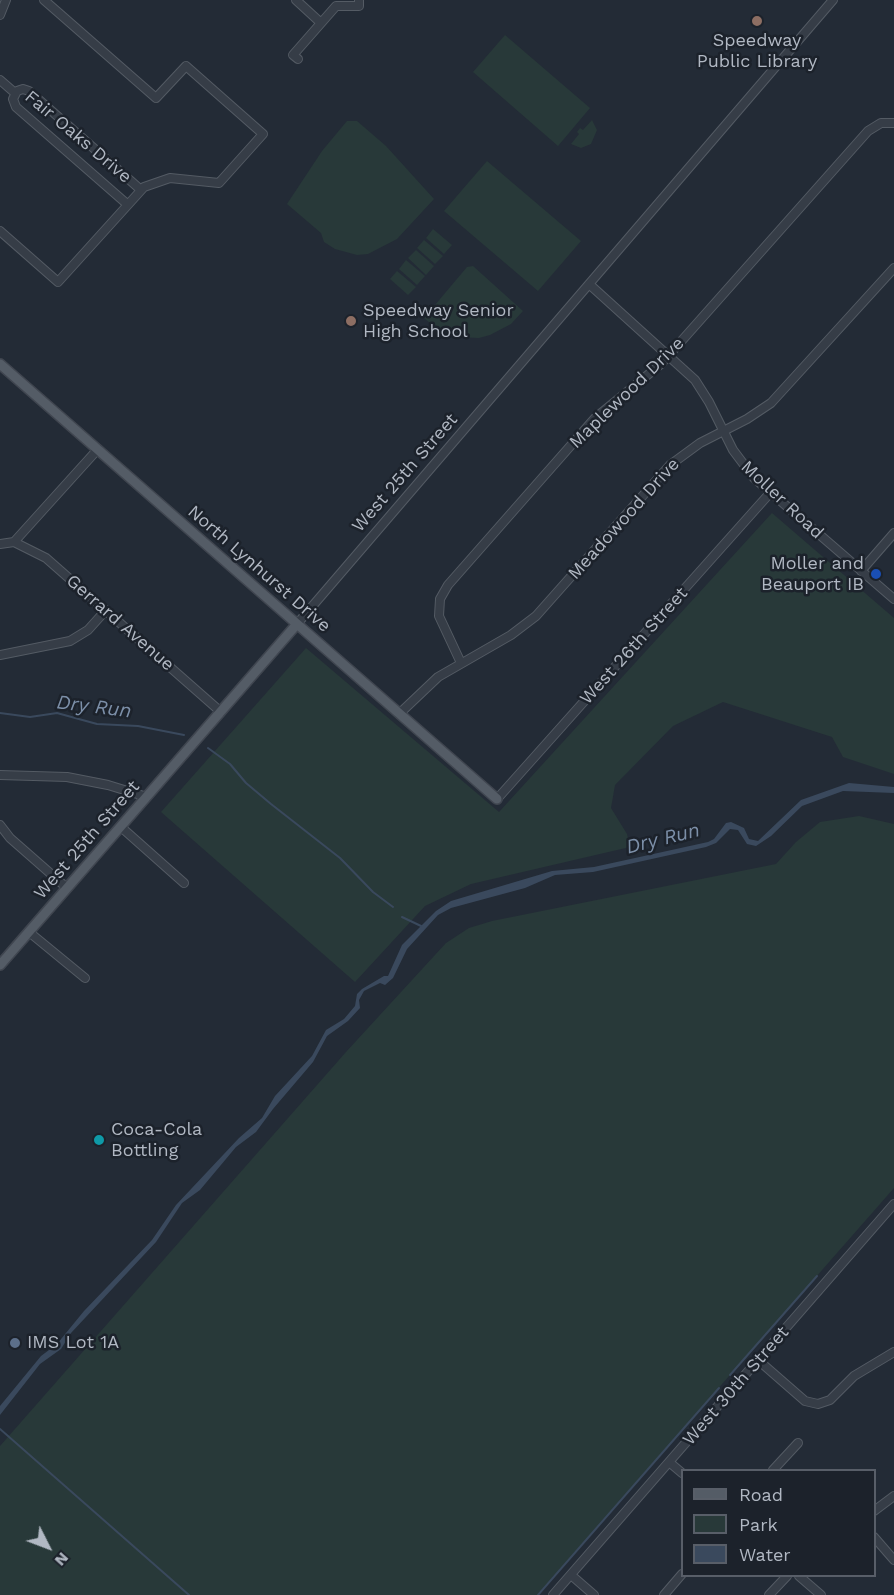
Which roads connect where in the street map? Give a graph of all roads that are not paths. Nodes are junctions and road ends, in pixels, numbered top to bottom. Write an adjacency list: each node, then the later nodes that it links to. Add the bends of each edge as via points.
1 (6, 0): 6 (street)
2 (44, 0): 12 (street, via 156,98 186,66 263,134 219,183 170,178)
3 (296, 0): 7 (street)
4 (359, 0): 7 (street, via 359,6 336,6)
5 (833, 0): 16 (street, West 25th Street)
6 (0, 15)
7 (321, 23): 8 (street, via 293,55)
8 (298, 59)
9 (0, 80): 10 (street, Fair Oaks Drive)
10 (15, 93): 12 (street, Fair Oaks Drive, via 23,89 29,92); 13 (street, Fair Oaks Drive, via 16,107)
11 (894, 123): 17 (street, Maplewood Drive, via 882,123 868,131)
12 (141, 190): 13 (street)
13 (127, 204): 14 (street, via 58,282)
14 (0, 231)
15 (894, 268): 19 (street, Meadowood Drive, via 781,394 756,414)
16 (589, 284): 17 (street, Moller Road); 28 (street, West 25th Street)
17 (669, 356): 19 (street, Moller Road, via 700,388); 30 (street, Maplewood Drive, via 593,420 448,585 440,600 439,616)
18 (0, 364): 20 (main road, North Lynhurst Drive)
19 (723, 431): 21 (street, Moller Road, via 746,469); 30 (street, Meadowood Drive, via 670,465 536,616)
20 (98, 449): 23 (street); 28 (main road, North Lynhurst Drive)
21 (770, 493): 25 (street, Moller Road); 35 (street, West 26th Street)
22 (894, 534): 25 (street)
23 (14, 542): 24 (street); 27 (street, Gerrard Avenue, via 44,555)
24 (0, 544)
25 (861, 571): 26 (street, Moller Road)
26 (894, 599)
27 (105, 610): 29 (street, via 88,630 70,641); 31 (street, Gerrard Avenue)
28 (297, 624): 31 (main road, West 25th Street); 32 (main road, North Lynhurst Drive)
29 (0, 655)
30 (461, 663): 32 (street, Meadowood Drive, via 432,682)
31 (221, 712): 34 (main road, West 25th Street)
32 (399, 714): 35 (main road, North Lynhurst Drive)
33 (0, 775): 34 (street, via 68,777)
34 (147, 797): 37 (main road, West 25th Street)
35 (497, 799)
36 (0, 825): 39 (street)
37 (121, 827): 38 (street); 39 (main road, West 25th Street)
38 (184, 883)
39 (67, 888): 40 (main road, West 25th Street)
40 (29, 932): 41 (main road, West 25th Street); 42 (street)
41 (0, 965)
42 (85, 978)
43 (894, 1204): 45 (street, West 30th Street)
44 (894, 1352): 45 (street, via 854,1376 830,1400 818,1404 805,1401)
45 (758, 1360): 47 (street, West 30th Street)
46 (798, 1443): 48 (street)
47 (669, 1462): 49 (street); 54 (street, West 30th Street)
48 (774, 1469)
49 (681, 1472)
50 (894, 1496): 51 (street)
51 (876, 1510)
52 (876, 1539): 53 (street)
53 (894, 1560)
54 (571, 1575): 58 (street, West 30th Street); 59 (street)
55 (681, 1575): 60 (street)
56 (784, 1577): 61 (street)
57 (801, 1577): 62 (street)
58 (553, 1595)
59 (594, 1595)
60 (664, 1595)
61 (769, 1595)
62 (821, 1595)

